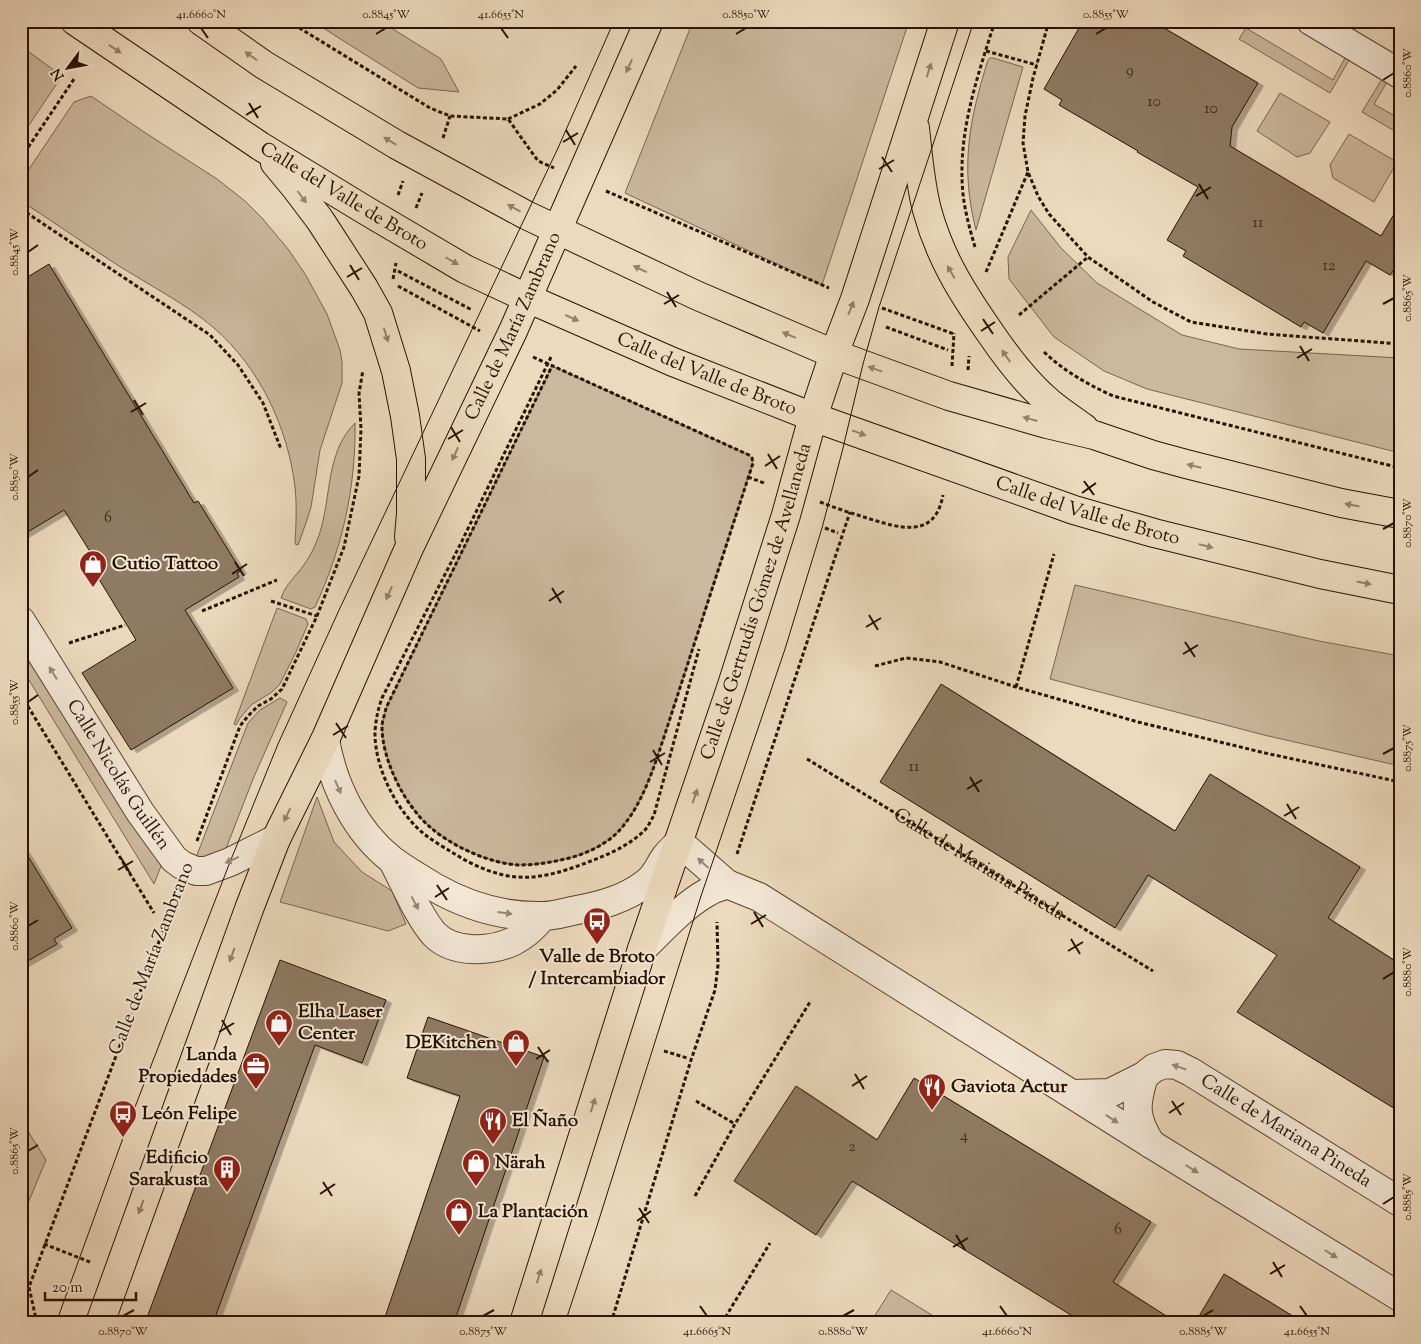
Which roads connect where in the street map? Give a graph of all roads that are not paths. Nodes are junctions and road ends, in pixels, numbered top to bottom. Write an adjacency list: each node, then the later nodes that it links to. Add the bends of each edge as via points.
1 (75, 21): 8 (main road, Calle del Valle de Broto, one-way to 8)
2 (201, 21): 9 (main road, one-way to 2, via 397,145 264,65)
3 (649, 21): 9 (main road, Calle de María Zambrano, one-way to 9)
4 (945, 21): 7 (main road, Calle de Gertrudis Gómez de Avellaneda, one-way to 4)
5 (1311, 21): 6 (street)
6 (1400, 74)
7 (914, 116): 11 (main road, Calle de Gertrudis Gómez de Avellaneda, one-way to 7); 13 (main road, one-way to 7, via 1050,403 1013,366 947,266 921,182)
8 (260, 146): 10 (main road, Calle del Valle de Broto, one-way to 10, via 465,269); 15 (main road, one-way to 15, via 320,220 378,313 396,372 411,458)
9 (558, 230): 10 (main road, Calle de María Zambrano); 11 (main road, one-way to 9, via 698,296)
10 (527, 298): 12 (main road, Calle del Valle de Broto, one-way to 12, via 672,362); 15 (main road, Calle de María Zambrano, one-way to 15)
11 (834, 354): 12 (main road, Calle de Gertrudis Gómez de Avellaneda); 13 (main road, one-way to 11, via 949,396)
12 (813, 417): 16 (main road, Calle del Valle de Broto, one-way to 16, via 953,468 1154,533); 20 (main road, Calle de Gertrudis Gómez de Avellaneda, one-way to 12, via 783,525)
13 (1094, 435): 14 (main road, one-way to 13, via 1341,503 1186,464)
14 (1400, 514)
15 (408, 548): 18 (main road, Calle de María Zambrano, one-way to 18)
16 (1400, 590)
17 (21, 621): 19 (street, Calle Nicolás Guillén, one-way to 17, via 206,870 196,871 174,859 140,812)
18 (324, 740): 19 (main road, Calle de María Zambrano, one-way to 19); 21 (street, one-way to 21, via 330,767 346,804 376,846)
19 (276, 839): 33 (main road, Calle de María Zambrano, one-way to 33)
20 (679, 842): 22 (street, one-way to 20); 23 (street, Calle de Gertrudis Gómez de Avellaneda, via 656,874); 25 (main road, Calle de Gertrudis Gómez de Avellaneda)
21 (392, 860): 26 (street, Calle de Gertrudis Gómez de Avellaneda, one-way to 26, via 469,904 495,911); 26 (street, one-way to 26, via 430,928 440,940 460,948 492,948 506,944 533,928)
22 (727, 884): 24 (street); 29 (street, via 759,897)
23 (629, 895): 25 (street); 26 (street, Calle de Gertrudis Gómez de Avellaneda, via 599,906)
24 (701, 896): 25 (street); 27 (street)
25 (660, 898): 27 (main road, Calle de Gertrudis Gómez de Avellaneda)
26 (543, 916)
27 (642, 949): 34 (main road, Calle de Gertrudis Gómez de Avellaneda, one-way to 27)
28 (1144, 1076): 29 (street, Calle de Mariana Pineda, via 1110,1093); 30 (street, via 1137,1110 1142,1129); 31 (street, Calle de Mariana Pineda, one-way to 28, via 1177,1065 1164,1064)
29 (1073, 1094): 30 (street, one-way to 30)
30 (1151, 1144): 32 (street, one-way to 32)
31 (1400, 1202)
32 (1400, 1296)
33 (100, 1323)
34 (524, 1323)

